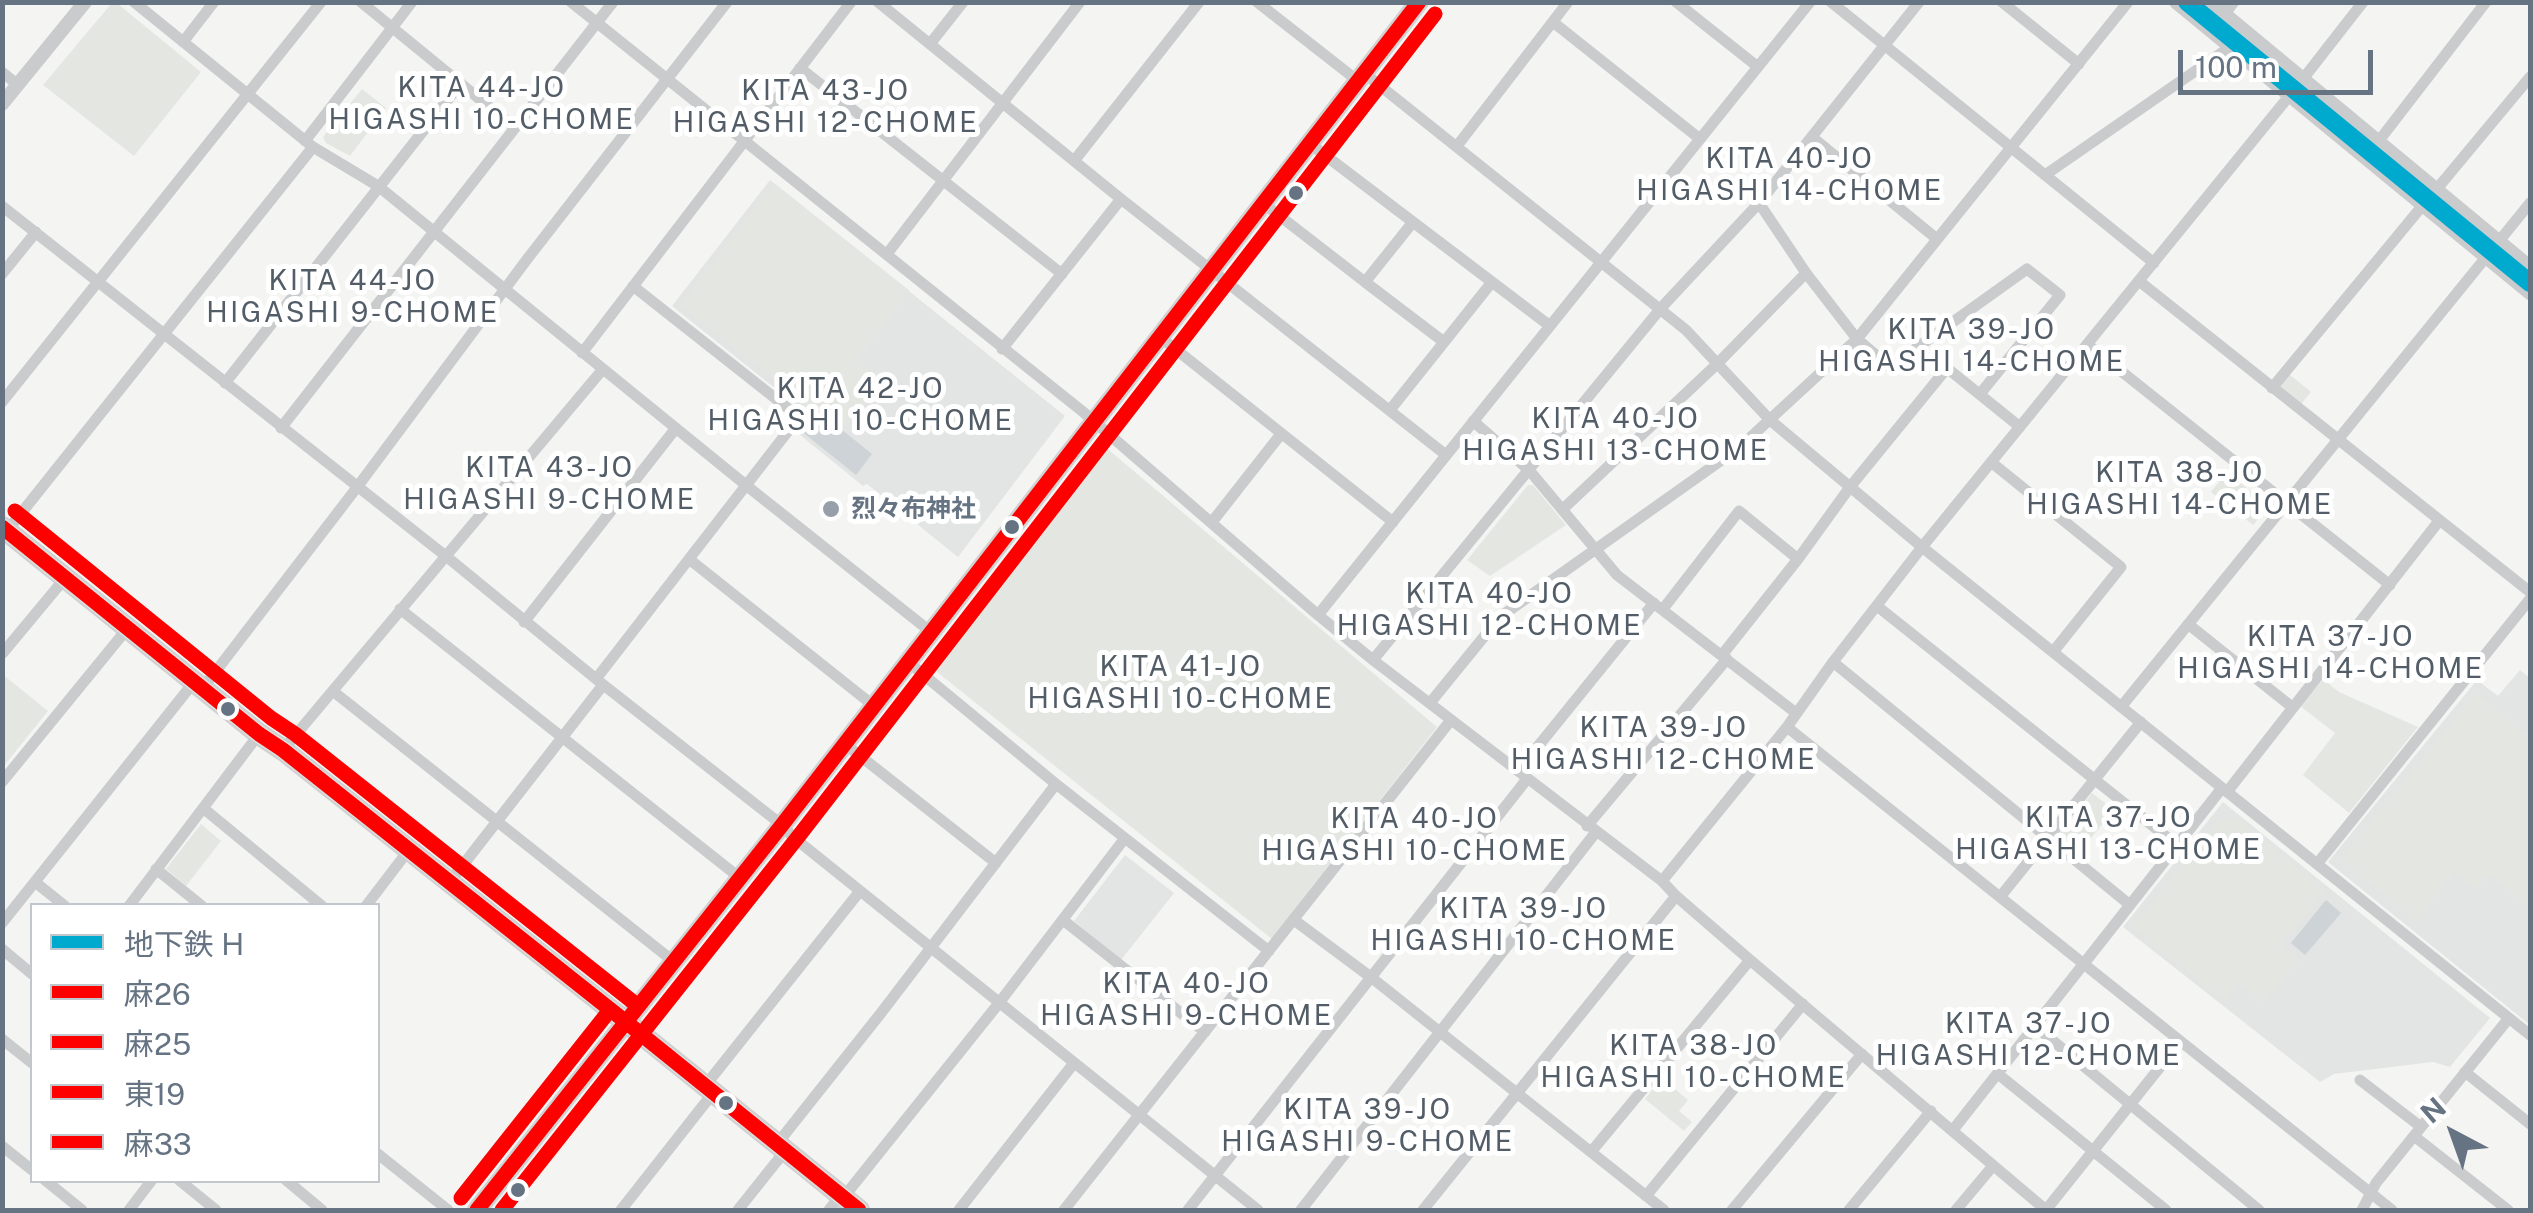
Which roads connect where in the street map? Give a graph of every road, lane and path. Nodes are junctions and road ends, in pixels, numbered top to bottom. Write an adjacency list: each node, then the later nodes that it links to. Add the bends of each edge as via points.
1 (85, 2): 47 (street)
2 (134, 2): 34 (street)
3 (214, 2): 34 (street)
4 (321, 2): 48 (street)
5 (361, 2): 31 (street)
6 (412, 2): 31 (street)
7 (571, 2): 30 (street)
8 (613, 2): 30 (street)
9 (727, 2): 44 (street)
10 (850, 2): 40 (street)
11 (878, 2): 35 (street)
12 (963, 2): 35 (street)
13 (1080, 2): 50 (street)
14 (1199, 2): 62 (street)
15 (1258, 2): 42 (street)
16 (1419, 2): 42 (main road)
17 (1568, 2): 29 (street)
18 (1676, 2): 39 (street)
19 (1810, 2): 39 (street)
20 (1831, 2): 36 (street)
21 (1920, 2): 36 (street)
22 (2002, 2): 38 (street)
23 (2128, 2): 38 (street)
24 (2176, 2): 33 (street)
25 (2210, 2): 28 (street)
26 (2363, 2): 45 (street)
27 (2486, 2): 56 (street)
28 (2229, 9): 32 (street); 33 (street)
29 (1553, 22): 54 (street); 59 (street)
30 (597, 23): 44 (street); 52 (street)
31 (392, 28): 46 (street); 58 (street)
32 (2244, 31): 37 (street); 45 (street)
33 (2211, 32): 37 (street)
34 (183, 42): 48 (street)
35 (930, 44): 50 (street)
36 (1884, 46): 53 (street); 60 (street)
37 (2230, 48): 49 (street); 63 (street)
38 (2079, 64): 60 (street)
39 (1758, 67): 54 (street)
40 (800, 68): 55 (street); 64 (street)
41 (2, 72): 47 (street)
42 (1361, 77): 57 (main road); 59 (street)
43 (2530, 77): 66 (street)
44 (667, 79): 55 (street); 92 (street)
45 (2303, 80): 49 (street); 56 (street)
46 (460, 84): 52 (street); 65 (street)
47 (18, 85): 51 (street)
48 (247, 94): 58 (street); 87 (street)
49 (2289, 96): 61 (street); 81 (street)
50 (1002, 101): 62 (street); 64 (street)
51 (2, 104)
52 (515, 128): 75 (street)
53 (1812, 138): 69 (street); 76 (street)
54 (1700, 139): 80 (street)
55 (743, 140): 78 (street); 91 (street)
56 (2378, 142): 61 (street); 66 (street)
57 (1310, 143): 68 (main road); 73 (street)
58 (309, 144): 65 (street); 96 (street)
59 (1457, 146): 80 (street)
60 (2011, 148): 63 (street); 76 (street)
61 (2362, 156): 71 (street)
62 (1074, 160): 67 (street)
63 (2044, 175): 81 (street)
64 (944, 180): 78 (street); 86 (street)
65 (378, 186): 75 (street); 105 (street)
66 (2436, 190): 77 (street)
67 (1121, 199): 83 (street); 86 (street)
68 (1263, 203): 83 (main road); 88 (street)
69 (1759, 203): 84 (street); 94 (street)
70 (2530, 203): 77 (street)
71 (2423, 205): 79 (street); 106 (street)
72 (2, 206): 74 (street)
73 (1412, 222): 88 (street); 89 (street)
74 (36, 232): 85 (street); 87 (street)
75 (433, 232): 92 (street); 114 (street)
76 (1937, 239): 98 (street)
77 (2499, 242): 79 (street); 82 (street)
78 (887, 254): 101 (street)
79 (2486, 257): 93 (street); 117 (street)
80 (1602, 261): 94 (street); 95 (street)
81 (2154, 264): 90 (street)
82 (2530, 267)
83 (1212, 269): 97 (main road); 109 (street)
84 (1806, 273): 98 (street); 103 (street)
85 (2, 274)
86 (1062, 274): 101 (street)
87 (98, 282): 96 (street); 108 (street)
88 (1365, 282): 99 (street)
89 (1492, 282): 95 (street); 99 (street)
90 (2139, 282): 100 (street); 106 (street)
91 (633, 286): 102 (street); 121 (street, via 799,418)
92 (505, 290): 102 (street); 122 (street)
93 (2530, 293)
94 (1661, 308): 103 (street); 120 (street)
95 (1550, 326): 112 (street)
96 (164, 335): 105 (street); 129 (street)
97 (1159, 336): 111 (main road); 116 (street)
98 (1857, 338): 107 (street, via 1890,367 2026,269 2060,295); 110 (street)
99 (1444, 342): 109 (street)
100 (2088, 344): 113 (street); 124 (street)
101 (1002, 348): 111 (street)
102 (582, 353): 104 (street)
103 (1717, 364): 110 (street); 125 (street)
104 (603, 369): 115 (street); 132 (street)
105 (225, 383): 114 (street)
106 (2272, 388): 117 (street)
107 (1980, 394): 113 (street); 123 (street, via 1947,368)
108 (2, 402)
109 (1390, 410): 118 (street)
110 (1770, 420): 123 (street); 131 (street)
111 (1093, 421): 127 (street); 145 (main road)
112 (1474, 422): 118 (street); 120 (street)
113 (2020, 426): 119 (street)
114 (280, 428): 122 (street)
115 (676, 428): 121 (street); 142 (street)
116 (1281, 434): 127 (street); 128 (street)
117 (2338, 440): 124 (street); 126 (street)
118 (1446, 455): 128 (street)
119 (1991, 462): 130 (street); 146 (street, via 2121,567)
120 (1529, 470): 125 (street); 149 (street)
121 (746, 485): 133 (street); 145 (street)
122 (358, 486): 132 (street); 153 (street)
123 (1850, 487): 130 (street); 134 (street)
124 (2288, 503): 136 (street); 143 (street)
125 (1563, 509): 131 (street)
126 (2440, 521): 136 (street); 137 (street)
127 (1212, 522): 141 (street)
128 (1393, 522): 141 (street)
129 (4, 530): 135 (main road)
130 (1922, 546): 139 (street); 146 (street)
131 (1596, 550): 138 (street, via 1616,575); 155 (street, via 1500,617)
132 (446, 557): 140 (street); 142 (street)
133 (689, 558): 152 (street); 156 (street)
134 (1798, 559): 138 (street, via 1740,511); 148 (street)
135 (66, 576): 144 (main road); 147 (street)
136 (2390, 584): 158 (street)
137 (2530, 596): 181 (street)
138 (1658, 606): 148 (street); 167 (street)
139 (1877, 606): 151 (street); 168 (street)
140 (400, 608): 154 (street); 164 (street)
141 (1318, 615): 149 (street)
142 (524, 622): 152 (street)
143 (2188, 624): 157 (street); 158 (street)
144 (128, 629): 153 (main road); 169 (street)
145 (931, 632): 150 (main road)
146 (2054, 652): 157 (street)
147 (2, 654)
148 (1724, 657): 159 (street); 175 (street)
149 (1373, 660): 155 (street)
150 (908, 662): 156 (main road); 170 (street)
151 (1834, 662): 159 (street); 177 (street)
152 (599, 682): 164 (street); 174 (street)
153 (198, 685): 163 (main road); 185 (street)
154 (334, 692): 166 (street); 173 (street)
155 (1430, 704): 160 (street)
156 (874, 706): 165 (main road)
157 (2122, 707): 161 (street)
158 (2292, 708): 171 (street)
159 (1796, 713): 162 (street)
160 (1451, 720): 167 (street); 198 (street)
161 (2141, 722): 168 (street); 171 (street)
162 (1788, 728): 184 (street); 189 (street)
163 (259, 734): 166 (main road); 172 (street)
164 (562, 737): 173 (street); 183 (street)
165 (845, 744): 174 (main road); 180 (street)
166 (283, 750): 179 (main road)
167 (1523, 775): 175 (street); 207 (street)
168 (2093, 780): 177 (street); 178 (street)
169 (2, 782)
170 (1056, 784): 176 (street); 180 (street)
171 (2225, 790): 178 (street); 181 (street)
172 (203, 808): 182 (street); 193 (street)
173 (497, 823): 186 (street); 204 (street)
174 (782, 825): 183 (main road); 187 (street)
175 (1592, 829): 184 (street); 214 (street)
176 (1125, 838): 197 (street); 202 (street)
177 (2048, 838): 189 (street); 195 (street)
178 (2178, 846): 195 (street)
179 (408, 851): 186 (main road); 194 (street)
180 (996, 863): 200 (street)
181 (2317, 864): 210 (street)
182 (156, 869): 191 (street); 192 (street)
183 (740, 878): 204 (main road)
184 (1662, 881): 188 (street)
185 (35, 882): 190 (street); 196 (street)
186 (449, 883): 211 (main road)
187 (860, 891): 200 (street); 224 (street)
188 (1676, 896): 203 (street); 225 (street)
189 (2000, 897): 205 (street)
190 (61, 903)
191 (131, 903)
192 (198, 903)
193 (318, 903)
194 (368, 903)
195 (2130, 905): 205 (street)
196 (7, 907): 199 (street)
197 (1063, 920): 208 (street); 213 (street)
198 (1294, 920): 202 (street); 207 (street)
199 (2, 923)
200 (930, 948): 208 (street); 233 (street)
201 (2, 950): 206 (street)
202 (1269, 951): 213 (street)
203 (1750, 960): 209 (street); 234 (street)
204 (673, 961): 211 (main road)
205 (2084, 965): 212 (street); 217 (street)
206 (30, 972)
207 (1372, 978): 214 (street); 239 (street)
208 (999, 1003): 220 (street); 246 (street)
209 (1803, 1004): 218 (street); 245 (street)
210 (2508, 1018): 215 (street); 221 (street)
211 (626, 1022): 224 (main road); 252 (main road)
212 (2036, 1027): 222 (street); 226 (street)
213 (1205, 1032): 228 (street)
214 (1440, 1033): 225 (street); 260 (street)
215 (2530, 1035)
216 (2, 1039): 219 (street)
217 (2180, 1042): 226 (street); 244 (street)
218 (1862, 1054): 227 (street); 263 (street)
219 (30, 1061)
220 (1074, 1063): 228 (street); 256 (street)
221 (2465, 1072): 229 (street); 231 (street)
222 (1998, 1074): 230 (street); 235 (street)
223 (2360, 1080): 231 (street)
224 (709, 1090): 233 (main road); 253 (street)
225 (1516, 1093): 234 (street); 261 (street)
226 (2130, 1105): 235 (street); 268 (street)
227 (1931, 1111): 230 (street); 264 (street)
228 (1140, 1115): 239 (street); 257 (street)
229 (2530, 1124)
230 (1954, 1130): 237 (street)
231 (2418, 1132): 244 (street); 271 (street)
232 (2, 1146): 238 (street)
233 (781, 1148): 246 (main road); 254 (street)
234 (1591, 1152): 245 (street)
235 (2093, 1152): 266 (street); 267 (street)
236 (380, 1156): 251 (street)
237 (1992, 1167): 265 (street); 266 (street)
238 (30, 1168)
239 (1215, 1176): 258 (street); 259 (street)
240 (49, 1183): 247 (street)
241 (150, 1183): 248 (street)
242 (183, 1183): 249 (street)
243 (290, 1183): 250 (street)
244 (2371, 1194): 269 (street); 270 (street)
245 (1646, 1196): 262 (street)
246 (837, 1202): 255 (main road)
247 (82, 1210)
248 (128, 1210)
249 (216, 1210)
250 (322, 1210)
251 (448, 1210)
252 (477, 1210)
253 (622, 1210)
254 (738, 1210)
255 (859, 1210)
256 (959, 1210)
257 (1064, 1210)
258 (1188, 1210)
259 (1258, 1210)
260 (1301, 1210)
261 (1424, 1210)
262 (1664, 1210)
263 (1732, 1210)
264 (1849, 1210)
265 (1956, 1210)
266 (2046, 1210)
267 (2166, 1210)
268 (2259, 1210)
269 (2362, 1210)
270 (2392, 1210)
271 (2508, 1210)

